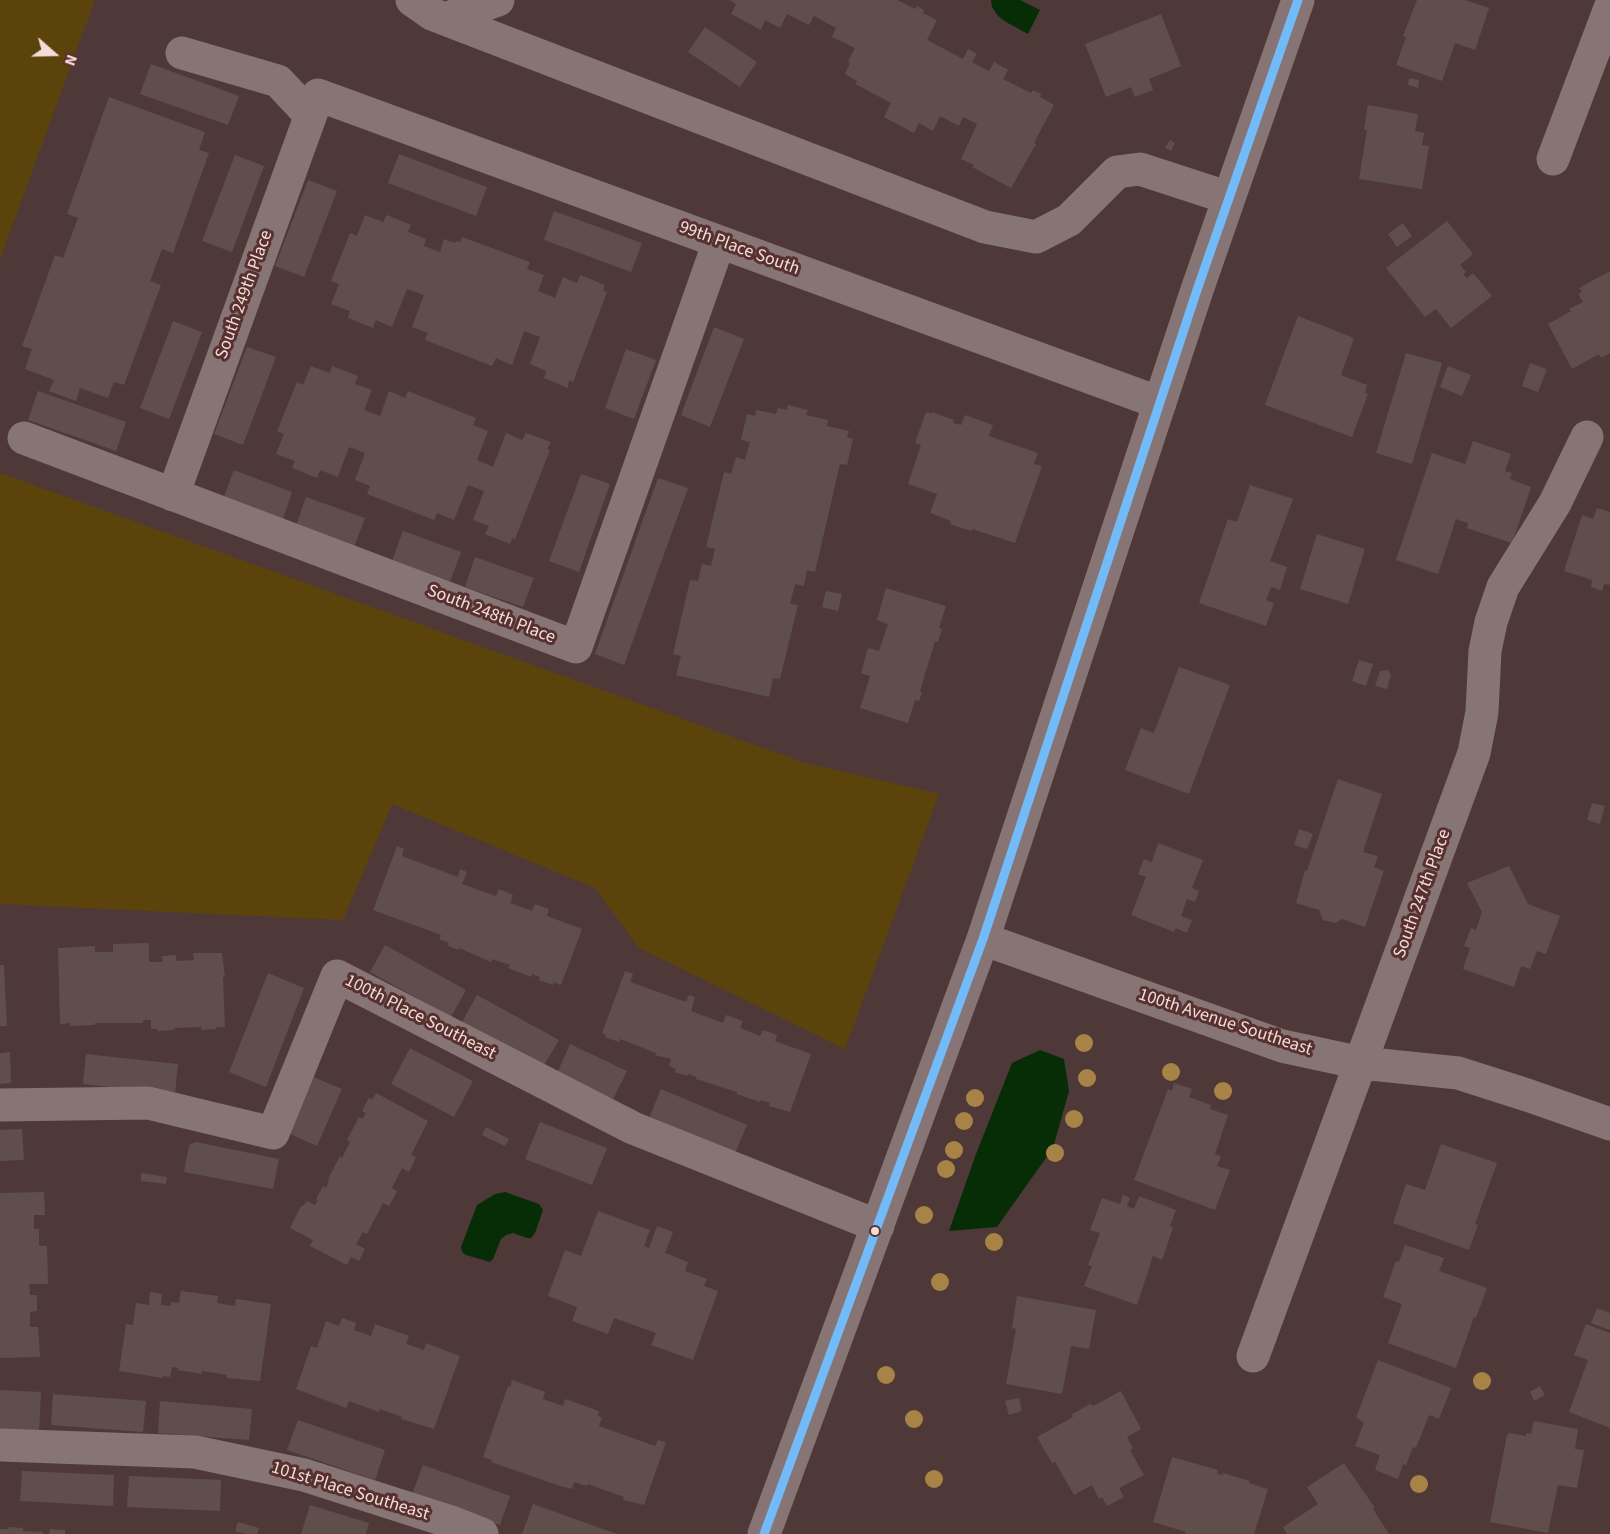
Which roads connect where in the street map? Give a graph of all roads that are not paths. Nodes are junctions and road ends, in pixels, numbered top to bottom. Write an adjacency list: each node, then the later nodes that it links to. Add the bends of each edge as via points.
1 (412, 0): 5 (street)
2 (498, 0): 5 (street)
3 (1298, 0): 9 (street)
4 (1610, 8): 8 (street)
5 (445, 19): 9 (street, via 985,227 1036,237 1069,220 1117,172 1140,169)
6 (182, 53): 7 (street, via 278,81)
7 (314, 105): 10 (street, 99th Place South); 14 (street, South 249th Place)
8 (1553, 159)
9 (1229, 198): 11 (street)
10 (719, 242): 11 (street, 99th Place South); 14 (street, South 248th Place, via 576,647)
11 (1160, 403): 15 (street)
12 (1587, 437): 16 (street, South 247th Place, via 1555,503 1503,587 1485,651 1482,712 1474,753)
13 (24, 438): 14 (street)
14 (172, 495)
15 (984, 939): 16 (street, 100th Avenue Southeast, via 1282,1046); 19 (street)
16 (1361, 1063): 18 (street, 100th Avenue Southeast, via 1458,1073); 20 (street, South 247th Place)
17 (0, 1105): 19 (street, 100th Place Southeast, via 148,1103 273,1133 337,976 633,1128)
18 (1610, 1124)
19 (878, 1226): 23 (street)
20 (1253, 1356)
21 (0, 1445): 22 (street, 101st Place Southeast, via 195,1452 304,1474)
22 (462, 1530)
23 (764, 1534)

